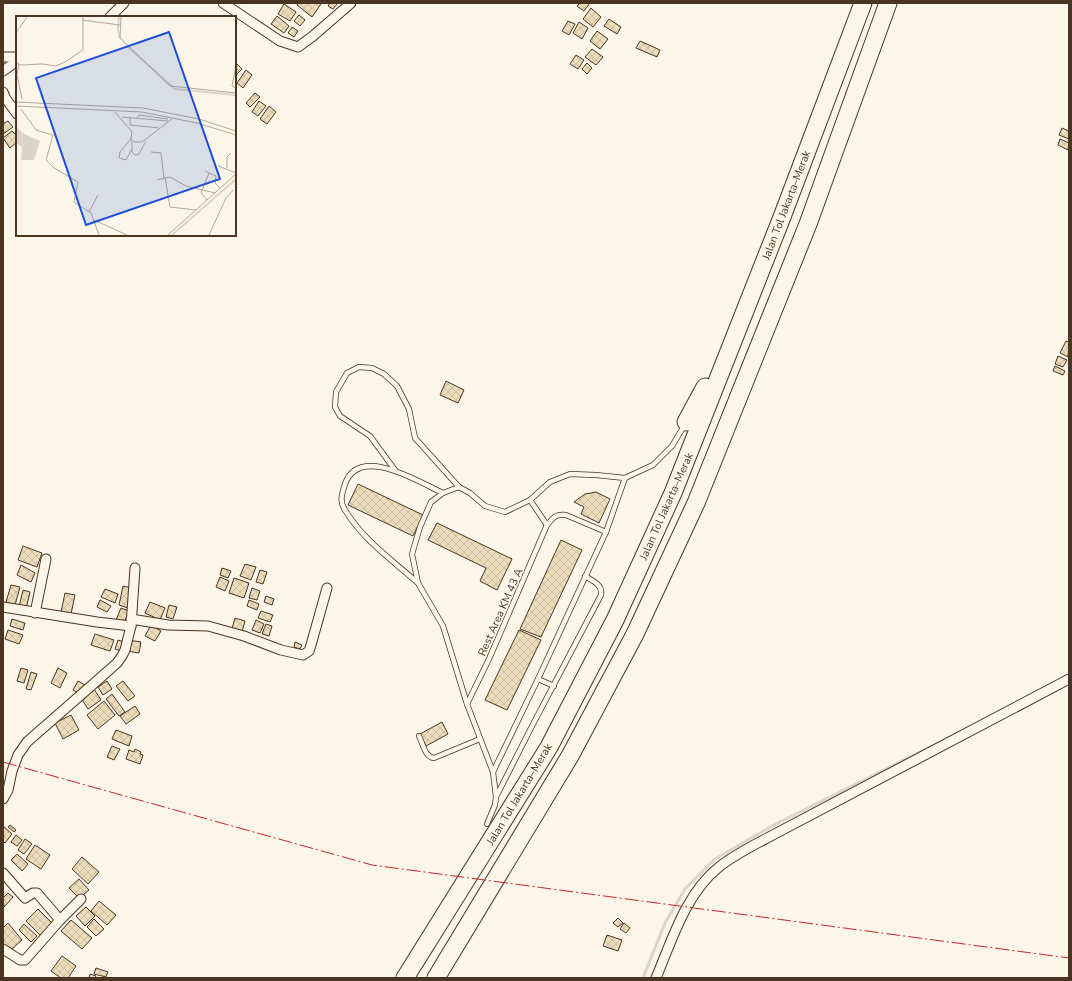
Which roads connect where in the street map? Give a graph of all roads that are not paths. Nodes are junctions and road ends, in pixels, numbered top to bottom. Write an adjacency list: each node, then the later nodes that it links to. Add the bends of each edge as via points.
1 (124, 3): 6 (street)
2 (223, 3): 3 (street, via 280,41 298,47)
3 (351, 3)
4 (863, 3): 13 (highway, Jalan Tol Jakarta–Merak)
5 (888, 3): 46 (highway, via 808,224 696,503 635,634 570,756)
6 (111, 16)
7 (3, 57): 8 (street)
8 (16, 57)
9 (16, 62): 10 (street)
10 (3, 72)
11 (3, 92): 12 (street)
12 (16, 113)
13 (782, 217): 14 (highway, via 705,387); 45 (highway, Jalan Tol Jakarta–Merak, via 673,493 614,620 549,746)
14 (686, 422): 16 (lane, via 672,446 653,465)
15 (395, 470): 17 (lane, via 370,436 340,416 335,407 336,392 347,373 358,367 372,368 384,374 397,386 409,409 415,438); 18 (lane); 25 (lane, via 374,466 354,470 345,482 340,499 362,534)
16 (625, 478): 19 (lane, via 570,474 550,482); 21 (lane)
17 (459, 487): 18 (lane); 19 (lane, via 485,506 505,512)
18 (443, 493): 25 (lane, via 431,502 412,554)
19 (530, 500): 20 (lane)
20 (547, 525): 21 (lane, via 559,514); 33 (lane, Rest Area KM 43 A)
21 (606, 532): 24 (lane)
22 (46, 559): 28 (street)
23 (135, 568): 29 (street)
24 (585, 576): 30 (lane); 32 (lane, via 596,582 601,589 601,596)
25 (418, 583): 33 (lane, via 443,626)
26 (328, 588): 29 (street, via 309,651 303,655 208,626)
27 (3, 607): 28 (street)
28 (35, 613): 29 (street, via 97,622)
29 (131, 622): 38 (street, via 125,650 117,663 27,742 18,756)
30 (538, 679): 32 (lane); 36 (lane)
31 (1069, 679): 47 (street, via 734,856 700,885 685,910)
32 (554, 686): 37 (lane)
33 (467, 704): 35 (lane)
34 (419, 736): 35 (lane, via 430,758)
35 (480, 739): 36 (lane)
36 (493, 772): 37 (lane)
37 (496, 796): 39 (lane)
38 (3, 799)
39 (488, 824): 44 (highway)
40 (3, 873): 42 (street, via 25,898 37,893)
41 (81, 899): 42 (street)
42 (60, 920): 43 (street, via 25,960 20,960)
43 (3, 949)
44 (399, 978)
45 (405, 978)
46 (436, 978)
47 (656, 978)

